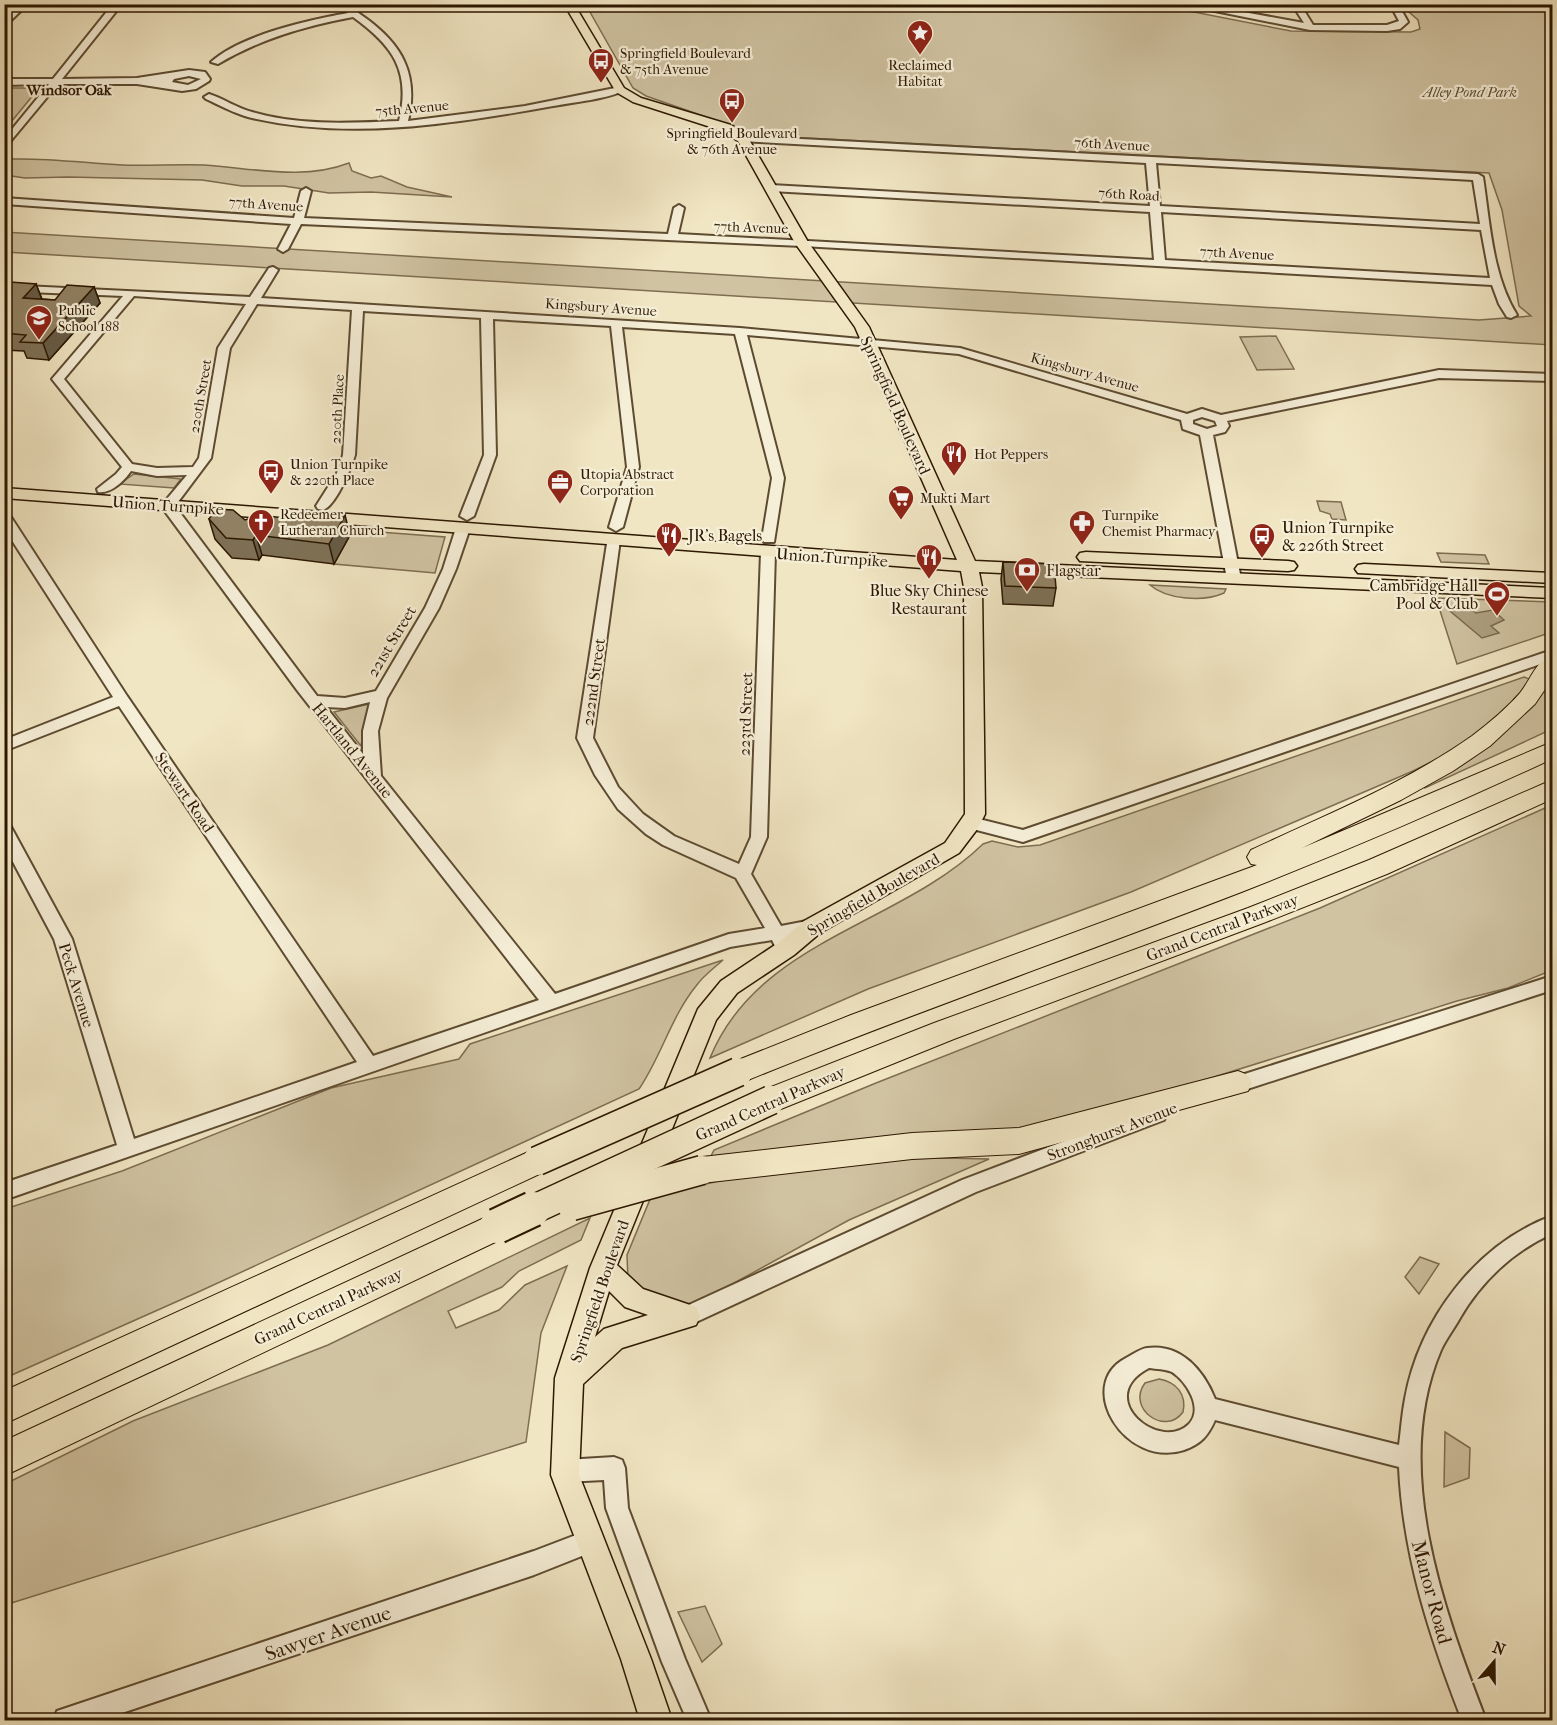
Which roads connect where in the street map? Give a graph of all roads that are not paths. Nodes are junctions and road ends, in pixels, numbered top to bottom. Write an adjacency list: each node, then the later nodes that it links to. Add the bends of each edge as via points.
1 (12, 4): 10 (street)
2 (24, 4): 12 (street)
3 (118, 4): 19 (street)
4 (344, 4): 11 (street)
5 (569, 4): 22 (main road)
6 (1184, 4): 9 (street)
7 (1296, 4): 13 (street)
8 (1394, 4): 13 (street, via 1404,19 1401,24 1387,28)
9 (1203, 6): 13 (street)
10 (4, 12)
11 (355, 14): 14 (street, via 280,32); 24 (street, via 387,40 402,62 409,87)
12 (4, 26)
13 (1310, 27)
14 (215, 62): 15 (street); 16 (street)
15 (179, 74): 16 (street, via 198,73); 17 (street); 20 (street, via 167,81)
16 (205, 80): 21 (street); 23 (street)
17 (137, 81): 19 (street); 20 (street)
18 (4, 82): 19 (street)
19 (56, 82): 26 (street)
20 (169, 85): 21 (street, 75th Avenue)
21 (180, 88): 23 (street, 75th Avenue)
22 (620, 90): 24 (street, 75th Avenue, via 520,111); 25 (main road, via 637,100 727,128)
23 (209, 97): 24 (street, 75th Avenue, via 242,112 297,123)
24 (403, 123)
25 (744, 139): 27 (street, 76th Avenue); 28 (main road, Springfield Boulevard)
26 (4, 146)
27 (1151, 159): 32 (street); 34 (street, 76th Avenue, via 1478,177)
28 (771, 188): 32 (street, 76th Road); 36 (main road, Springfield Boulevard)
29 (306, 191): 33 (street)
30 (4, 201): 33 (street, 77th Avenue)
31 (679, 208): 35 (street)
32 (1155, 209): 34 (street, 76th Road); 38 (street)
33 (298, 221): 35 (street, 77th Avenue); 37 (street)
34 (1486, 227): 40 (street)
35 (672, 239): 36 (street, 77th Avenue)
36 (802, 243): 38 (street, 77th Avenue); 49 (main road, Springfield Boulevard, via 862,327)
37 (283, 249)
38 (1160, 263): 40 (street, 77th Avenue)
39 (273, 270): 43 (street, 220th Street)
40 (1497, 282): 46 (street, via 1503,306)
41 (4, 288): 42 (street, Kingsbury Avenue)
42 (131, 293): 43 (street, Kingsbury Avenue); 54 (street, via 58,380)
43 (252, 300): 44 (street, Kingsbury Avenue); 55 (street, 220th Street, via 224,348 205,458)
44 (358, 307): 45 (street, Kingsbury Avenue); 60 (street, 220th Place, via 350,455)
45 (487, 315): 47 (street, Kingsbury Avenue); 62 (street, 221st Street, via 490,455)
46 (1511, 315)
47 (616, 323): 48 (street, Kingsbury Avenue); 63 (street, 222nd Street, via 633,467)
48 (740, 331): 49 (street, Kingsbury Avenue); 64 (street, 223rd Street, via 778,478)
49 (867, 344): 51 (street, Kingsbury Avenue, via 960,351); 65 (main road, Springfield Boulevard)
50 (1552, 378): 52 (street, via 1439,374)
51 (1187, 418): 52 (street, via 1202,413); 53 (street, via 1187,426)
52 (1220, 419): 53 (street, via 1221,429)
53 (1206, 433): 66 (street)
54 (128, 467): 55 (street, via 158,472); 57 (street, via 122,477)
55 (197, 471): 59 (street, 220th Street)
56 (4, 481): 57 (main road, Union Turnpike)
57 (103, 489): 59 (main road, Union Turnpike)
58 (4, 493): 59 (main road, Union Turnpike)
59 (172, 500): 60 (main road, Union Turnpike); 62 (main road, Union Turnpike); 73 (street, Hartland Avenue)
60 (323, 506): 62 (main road, Union Turnpike)
61 (4, 517): 72 (street, Stewart Road)
62 (465, 522): 63 (main road, Union Turnpike); 71 (street, 221st Street, via 442,589)
63 (615, 534): 64 (main road, Union Turnpike); 80 (street, 222nd Street, via 585,738 621,804 642,823 684,849)
64 (768, 545): 65 (main road, Union Turnpike); 80 (street, 223rd Street, via 759,837)
65 (966, 560): 66 (main road, Union Turnpike); 78 (main road, Springfield Boulevard, via 973,587 975,814)
66 (1233, 571): 67 (main road, Union Turnpike); 68 (main road, Union Turnpike)
67 (1552, 578)
68 (1552, 593)
69 (1552, 656): 78 (street, via 1023,836)
70 (1552, 663): 83 (highway, via 1527,699 1482,740 1392,794 1276,850)
71 (379, 696): 73 (street, via 345,703); 76 (street, 221st Street, via 370,729)
72 (122, 699): 74 (street); 85 (street, Stewart Road)
73 (313, 701): 76 (street, Hartland Avenue)
74 (4, 746)
75 (1552, 750): 83 (highway, via 1458,794 1268,871)
76 (375, 777): 84 (street, Hartland Avenue)
77 (1552, 789): 90 (highway, Grand Central Parkway, bridge, via 1378,867 771,1100)
78 (971, 823): 81 (main road, Springfield Boulevard, via 952,848)
79 (4, 829): 87 (street, Peck Avenue, via 63,939)
80 (742, 874): 81 (street)
81 (780, 941): 84 (street, via 729,940); 91 (main road, Springfield Boulevard, via 729,987 706,1015)
82 (1552, 983): 86 (street, Stronghurst Avenue)
83 (922, 999): 95 (highway, bridge, via 738,1072 537,1161)
84 (551, 1002): 85 (street)
85 (369, 1065): 87 (street)
86 (1238, 1083): 90 (highway, bridge, via 1018,1141 912,1146 702,1170); 92 (street, Stronghurst Avenue, via 969,1186)
87 (128, 1150): 88 (street)
88 (4, 1192)
89 (1552, 1225): 96 (street, Manor Road, via 1493,1261 1445,1317 1420,1376)
90 (497, 1226): 97 (highway, Grand Central Parkway)
91 (603, 1268): 92 (main road, via 634,1298); 93 (main road, Springfield Boulevard)
92 (687, 1316): 93 (main road, via 614,1338)
93 (569, 1378): 98 (main road, Springfield Boulevard)
94 (1206, 1407): 94 (street, via 1195,1434 1181,1442 1156,1442 1133,1430 1121,1417 1115,1386 1121,1372 1132,1362 1164,1359 1193,1376); 96 (street)
95 (4, 1408)
96 (1408, 1458): 103 (street, Manor Road, via 1417,1538 1434,1608)
97 (4, 1459)
98 (565, 1471): 99 (main road, Springfield Boulevard); 102 (street, via 614,1468 617,1508)
99 (589, 1542): 100 (street, Sawyer Avenue); 101 (main road, Springfield Boulevard)
100 (66, 1720)
101 (656, 1720)
102 (699, 1720)
103 (1474, 1720)

